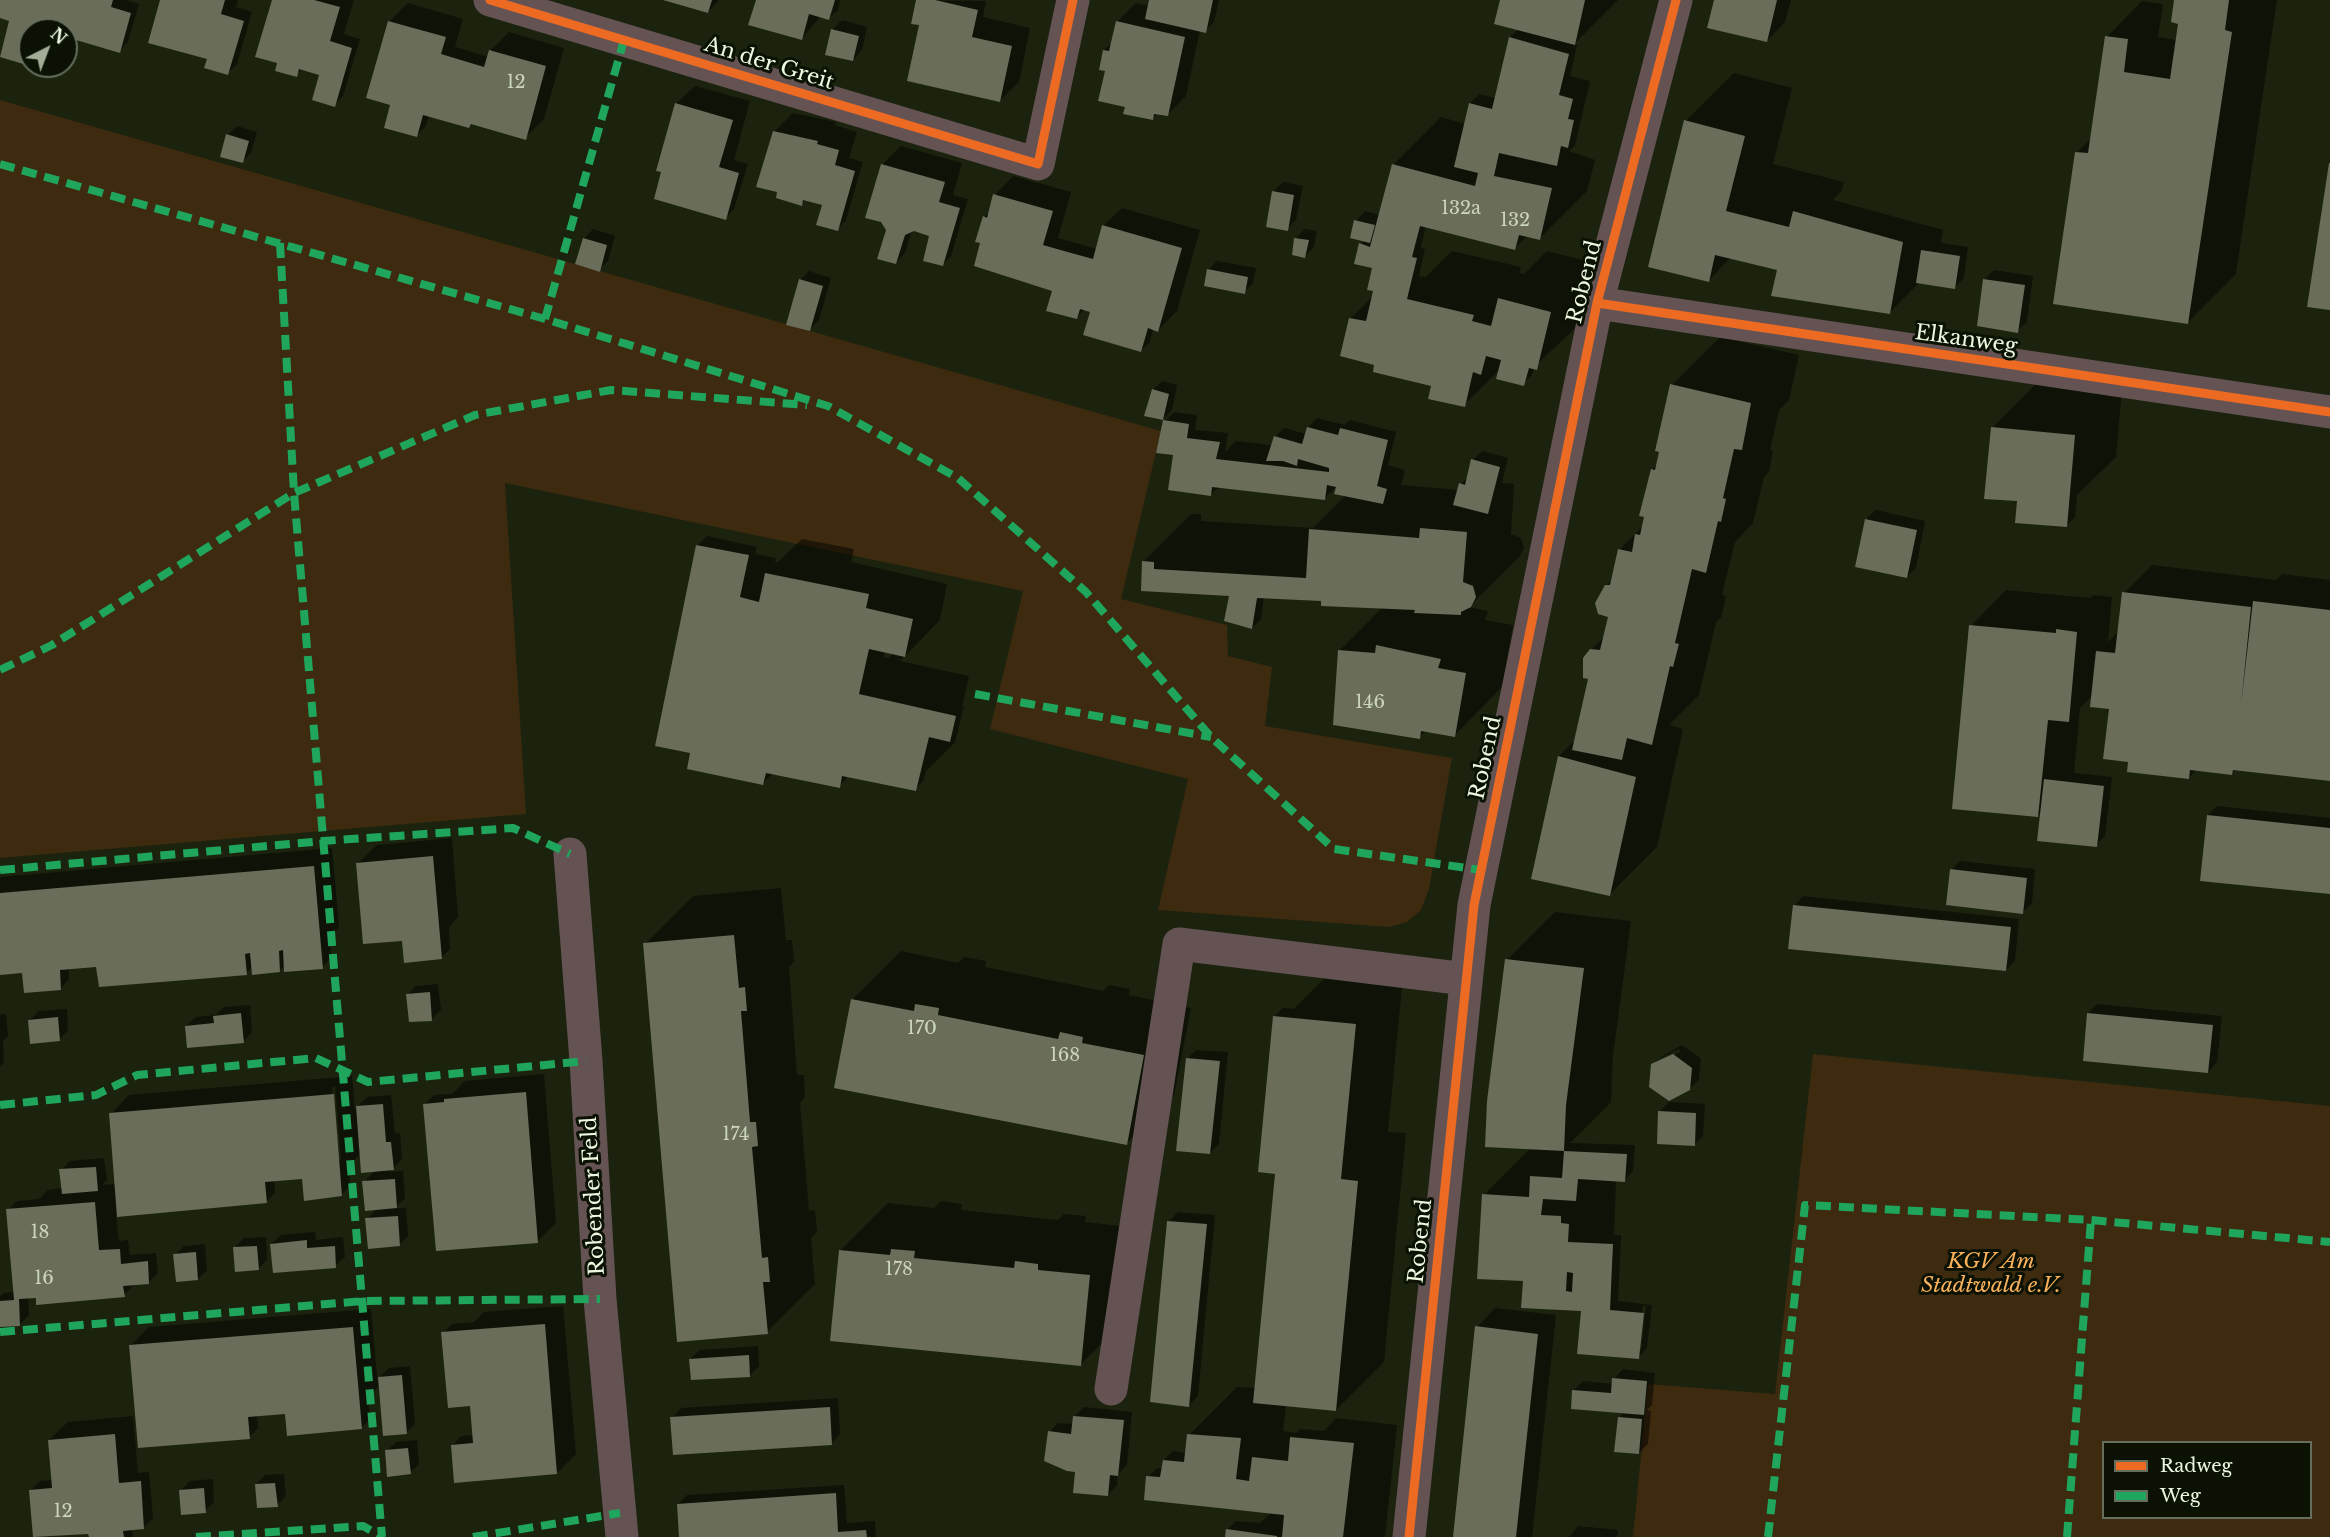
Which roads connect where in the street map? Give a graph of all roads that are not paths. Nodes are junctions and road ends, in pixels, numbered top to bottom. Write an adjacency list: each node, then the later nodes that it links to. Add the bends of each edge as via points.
1 (490, 0): 2 (street, An der Greit, via 1038,164)
2 (1073, 0)
3 (1676, 0): 4 (street, Robend)
4 (1597, 303): 5 (street, Elkanweg); 7 (street, Robend, via 1481,870)
5 (2330, 412)
6 (570, 854): 9 (street, Robender Feld, via 600,1299)
7 (1466, 979): 8 (street, via 1179,945); 10 (street, Robend)
8 (1111, 1389)
9 (622, 1537)
10 (1409, 1537)

